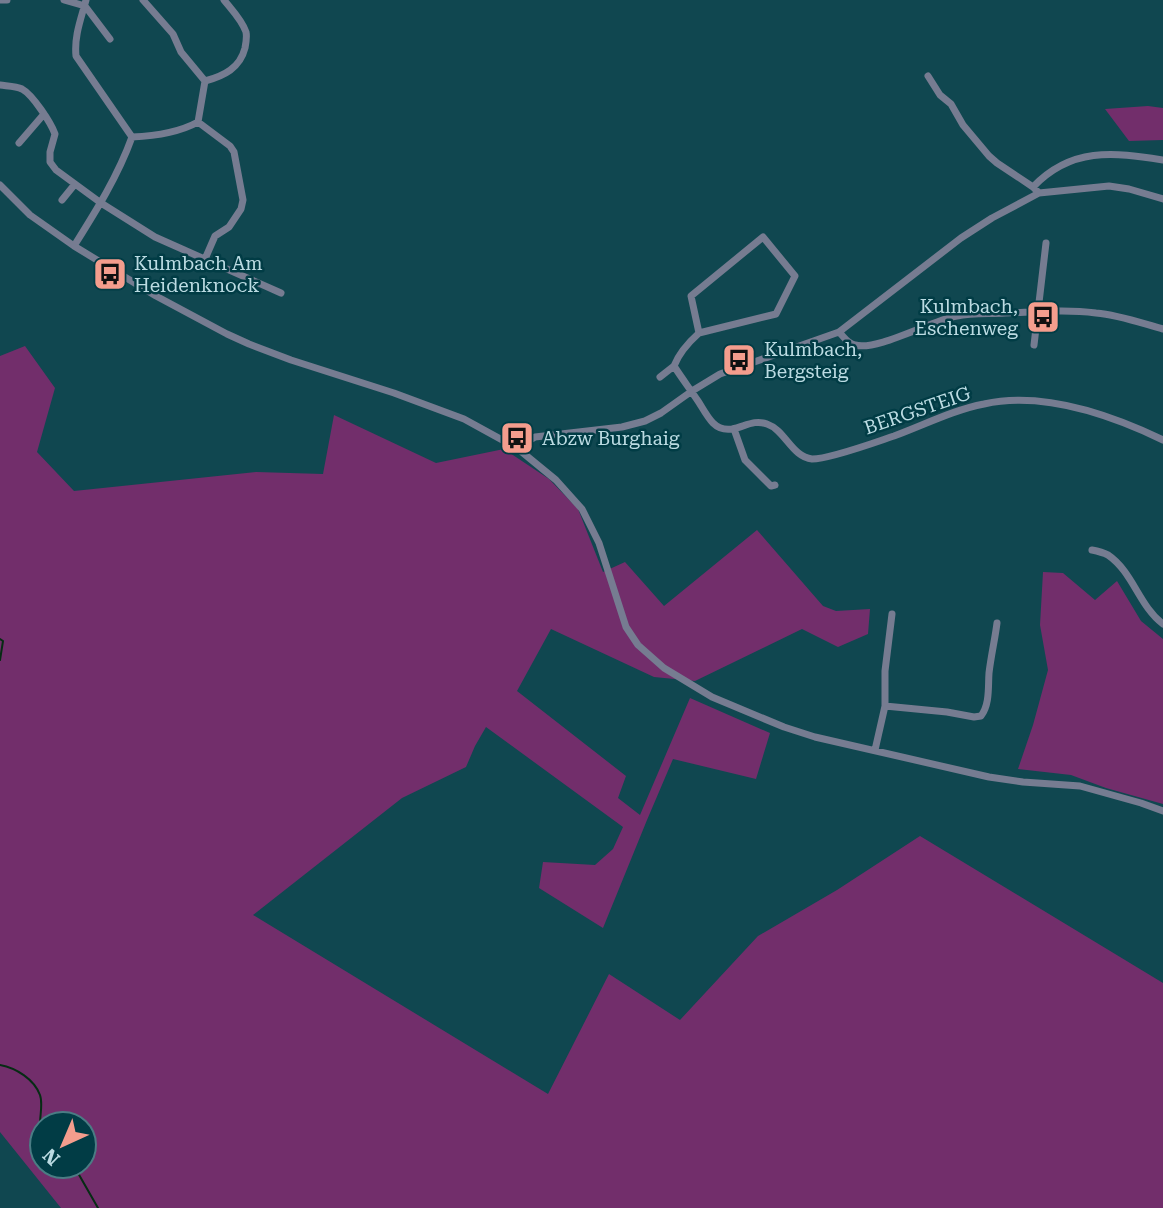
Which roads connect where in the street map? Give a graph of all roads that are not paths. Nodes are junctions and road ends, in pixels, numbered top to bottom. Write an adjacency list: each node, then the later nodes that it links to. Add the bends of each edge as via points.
1 (8, 0): 6 (street)
2 (64, 0): 7 (street)
3 (143, 0): 8 (street)
4 (157, 0): 8 (street)
5 (224, 0): 11 (street, via 246,31 245,46 230,72)
6 (0, 1)
7 (85, 3): 9 (street); 15 (street, via 76,35 76,56)
8 (149, 7): 11 (street)
9 (110, 38)
10 (928, 75): 20 (street, via 989,156)
11 (205, 81): 14 (street)
12 (0, 85): 13 (street, via 20,88)
13 (44, 114): 16 (street); 18 (street, via 55,134 50,162)
14 (198, 122): 15 (street, via 155,136); 26 (street, via 234,152 243,200 229,227 215,236)
15 (132, 137): 23 (street)
16 (19, 143)
17 (1163, 160): 20 (street, via 1121,153 1077,158 1050,170)
18 (75, 184): 22 (street); 23 (street)
19 (0, 185): 25 (street, via 30,215)
20 (1036, 190): 21 (street, via 1109,186); 30 (street, via 961,238)
21 (1163, 199)
22 (62, 200)
23 (101, 204): 25 (street); 26 (street, via 155,237)
24 (1046, 243): 28 (street)
25 (74, 246): 38 (street, via 248,344 464,419)
26 (205, 259): 27 (street)
27 (281, 293)
28 (1038, 312): 29 (street, via 1095,312); 30 (street, via 958,316 867,346 856,346); 32 (street)
29 (1163, 329)
30 (839, 332): 35 (street, via 720,373)
31 (699, 333): 31 (street, via 776,314 795,276 763,237 691,296); 33 (street)
32 (1034, 345)
33 (674, 366): 34 (street); 35 (street)
34 (660, 377)
35 (692, 391): 36 (street, via 713,423); 38 (street, via 645,421 535,437)
36 (734, 429): 37 (street, BERGSTEIG, via 759,421 776,428 803,457 822,458 963,409 1011,400 1093,412); 39 (street, via 745,460)
37 (1163, 440)
38 (517, 447): 47 (street, via 582,509 599,543 626,627 664,668 712,697 804,733)
39 (775, 485)
40 (1092, 550): 42 (street)
41 (1118, 555): 42 (street)
42 (1125, 570): 45 (street, via 1153,617)
43 (892, 614): 46 (street)
44 (997, 623): 46 (street, via 981,716)
45 (1163, 624)
46 (885, 706): 47 (street)
47 (875, 750): 48 (street, via 989,777 1080,786)
48 (1163, 811)

